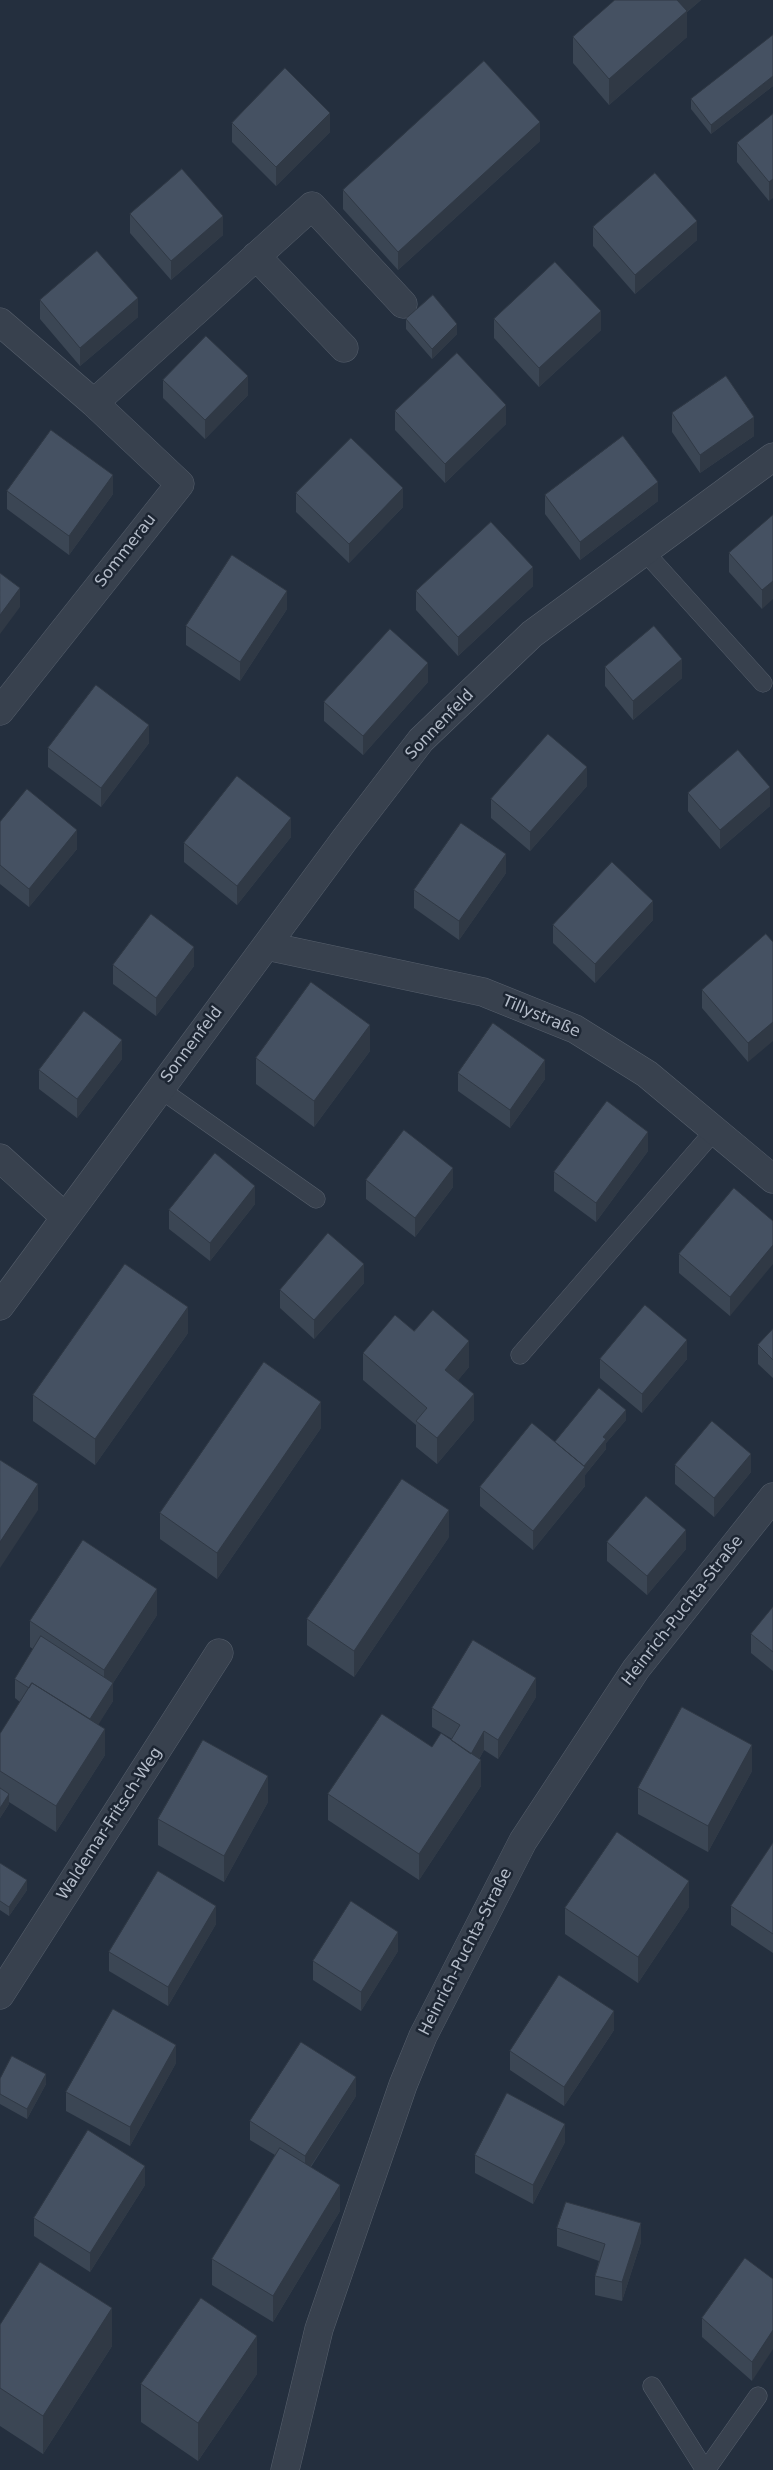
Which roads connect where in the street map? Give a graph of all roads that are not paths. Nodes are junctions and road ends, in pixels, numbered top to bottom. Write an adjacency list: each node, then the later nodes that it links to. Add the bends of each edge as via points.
1 (256, 256): 2 (street, via 312,206); 4 (street); 5 (street)
2 (403, 304)
3 (0, 322): 5 (street, Sommerau)
4 (344, 348)
5 (94, 403): 9 (street, Sommerau, via 180,484)
6 (773, 457): 7 (street, Sonnenfeld)
7 (644, 551): 8 (lane); 10 (street, Sonnenfeld, via 532,634 421,740)
8 (763, 683)
9 (0, 711)
10 (267, 946): 11 (street, Sonnenfeld); 12 (street, Tillystraße, via 483,992 575,1029 647,1074)
11 (160, 1089): 15 (lane, Sonnenfeld); 16 (street, Sonnenfeld)
12 (715, 1130): 14 (street, Tillystraße); 18 (lane)
13 (0, 1158): 16 (street)
14 (773, 1179)
15 (316, 1199)
16 (65, 1217): 17 (street, Sonnenfeld)
17 (0, 1306)
18 (520, 1355)
19 (773, 1497): 24 (street, Heinrich-Puchta-Straße, via 636,1669 523,1841 423,2036 319,2329)
20 (219, 1653): 21 (street, Waldemar-Fritsch-Weg)
21 (0, 1995)
22 (652, 2386): 25 (lane)
23 (758, 2396): 25 (lane)
24 (285, 2470)
25 (706, 2470)

